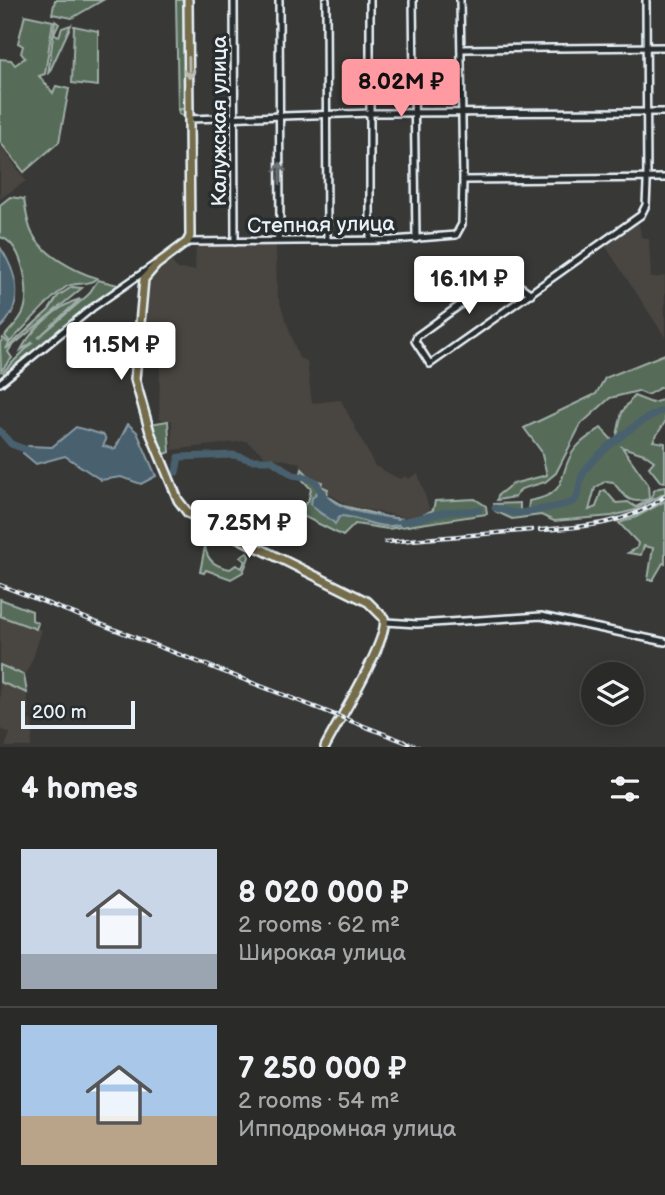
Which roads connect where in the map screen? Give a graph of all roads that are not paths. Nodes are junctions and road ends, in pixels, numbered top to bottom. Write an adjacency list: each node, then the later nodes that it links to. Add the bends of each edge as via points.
1 (188, 0): 20 (main road, one-way to 20)
2 (234, 0): 19 (street, Калужская улица)
3 (279, 0): 18 (street)
4 (326, 0): 16 (street)
5 (370, 0): 14 (street)
6 (413, 0): 17 (street)
7 (460, 0): 11 (street)
8 (646, 0): 9 (street)
9 (646, 47): 10 (street); 11 (street); 12 (street)
10 (665, 47)
11 (461, 49): 15 (street)
12 (647, 112): 13 (street); 15 (street); 21 (street)
13 (665, 112)
14 (370, 113): 16 (street); 17 (street); 27 (street)
15 (460, 113): 17 (street); 23 (street)
16 (327, 114): 18 (street); 26 (street)
17 (414, 114): 24 (street)
18 (279, 116): 19 (street); 25 (street, one-way to 18)
19 (234, 117): 20 (street); 29 (street, Калужская улица)
20 (190, 118): 28 (main road)
21 (647, 177): 22 (street); 23 (street); 31 (street, via 645,210)
22 (665, 178)
23 (463, 180): 24 (street, Степная улица, via 462,224 454,236)
24 (415, 239): 27 (street, Степная улица)
25 (277, 240): 26 (street, Степная улица); 29 (street, Степная улица)
26 (327, 240): 27 (street, Степная улица)
27 (370, 240)
28 (187, 242): 29 (street, Степная улица); 30 (main road)
29 (235, 242)
30 (160, 261): 32 (street, via 92,308); 33 (main road, via 142,286 135,379 150,432 181,506 207,524 372,605)
31 (531, 294): 31 (street, via 430,363 415,341 503,281 516,282)
32 (0, 383)
33 (386, 622): 34 (street, via 541,616); 35 (main road, via 377,651)
34 (665, 642)
35 (325, 747)

